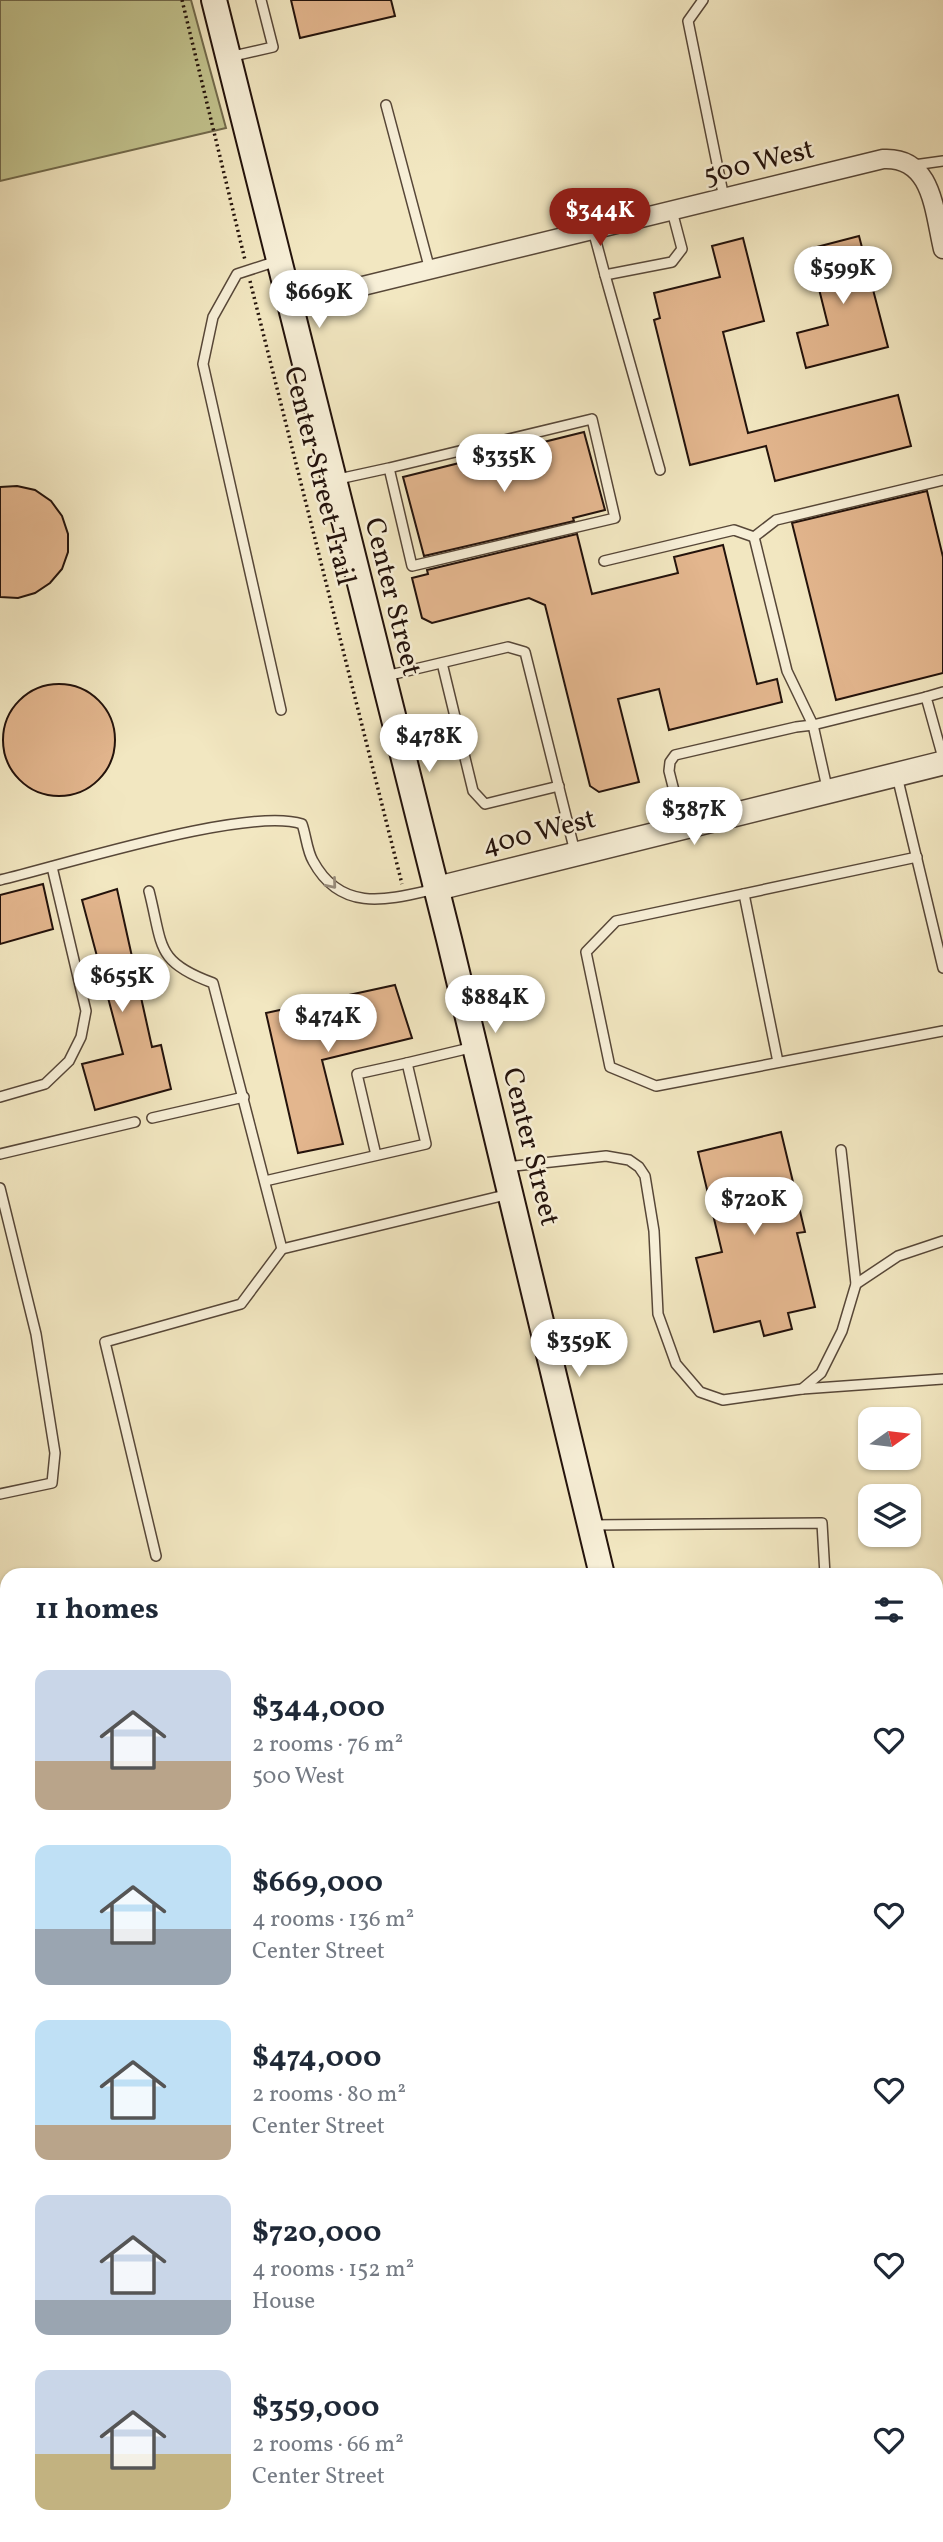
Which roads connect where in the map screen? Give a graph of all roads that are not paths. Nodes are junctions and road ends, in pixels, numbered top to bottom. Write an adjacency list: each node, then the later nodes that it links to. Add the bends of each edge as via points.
1 (214, 0): 4 (main road, Center Street)
2 (261, 0): 4 (lane, via 272,47)
3 (703, 0): 8 (lane, via 688,21)
4 (229, 57): 13 (main road, Center Street)
5 (386, 105): 14 (lane)
6 (943, 161): 7 (lane)
7 (914, 165): 8 (street, 500 West, via 883,159); 10 (street, via 926,184)
8 (724, 198): 9 (street, 500 West)
9 (672, 211): 11 (street, 500 West); 15 (lane, via 682,249 678,257)
10 (940, 228): 12 (street)
11 (593, 230): 14 (street, 500 West); 15 (lane)
12 (943, 250)
13 (279, 261): 16 (main road, Center Street); 27 (lane, via 237,274 213,317 203,364)
14 (430, 270): 16 (street, 500 West)
15 (605, 275): 18 (lane)
16 (289, 304): 19 (main road, Center Street)
17 (388, 468): 17 (lane, via 412,566 615,517 592,419); 19 (lane)
18 (660, 470)
19 (333, 480): 24 (main road, Center Street)
20 (943, 480): 21 (lane, via 776,520)
21 (754, 537): 22 (lane, via 734,530); 28 (lane, via 787,671)
22 (604, 561)
23 (442, 663): 24 (lane); 31 (lane, via 509,647 525,652); 31 (lane, via 473,791 485,804)
24 (382, 677): 38 (main road, Center Street)
25 (943, 692): 26 (lane)
26 (926, 697): 28 (lane); 29 (lane)
27 (281, 710)
28 (813, 725): 32 (lane); 33 (lane, via 675,755 669,771)
29 (943, 761): 30 (street, 400 West)
30 (897, 775): 32 (street, 400 West); 35 (lane)
31 (559, 786): 34 (lane)
32 (828, 792): 33 (street, 400 West)
33 (683, 828): 34 (street, 400 West)
34 (576, 854): 38 (street, 400 West)
35 (917, 857): 40 (lane); 41 (lane)
36 (52, 867): 37 (lane); 38 (lane, one-way to 38, via 243,823 286,818 303,824 312,861 339,893 362,900); 46 (lane, via 86,1011 81,1037 69,1061 45,1084)
37 (0, 880)
38 (435, 889): 43 (main road, Center Street)
39 (149, 891): 47 (lane, via 172,964 214,984)
40 (744, 894): 44 (lane); 44 (lane, via 616,921 586,952 610,1067 656,1086)
41 (943, 968)
42 (943, 1031): 44 (lane)
43 (475, 1047): 45 (lane); 53 (main road, Center Street)
44 (778, 1062)
45 (407, 1063): 52 (lane, via 426,1144); 52 (lane, via 357,1074)
46 (0, 1097)
47 (244, 1097): 48 (lane); 54 (lane)
48 (152, 1118)
49 (135, 1122): 51 (lane)
50 (841, 1150): 59 (lane)
51 (0, 1154)
52 (376, 1155): 54 (lane)
53 (505, 1167): 56 (main road, Center Street); 61 (lane, via 606,1156 629,1160 645,1176 659,1314 676,1364 700,1392 723,1400)
54 (265, 1181): 58 (lane)
55 (0, 1188): 62 (lane, via 36,1334 55,1453 52,1483)
56 (511, 1193): 58 (lane); 63 (main road, Center Street)
57 (943, 1241): 59 (lane, via 898,1256)
58 (282, 1249): 64 (lane, via 241,1304 105,1342)
59 (856, 1284): 61 (lane, via 842,1331 821,1373)
60 (943, 1380): 61 (lane)
61 (803, 1389)
62 (0, 1494)
63 (590, 1525): 65 (main road, Center Street); 66 (lane, via 822,1523)
64 (156, 1556)
65 (600, 1568)
66 (825, 1568)

